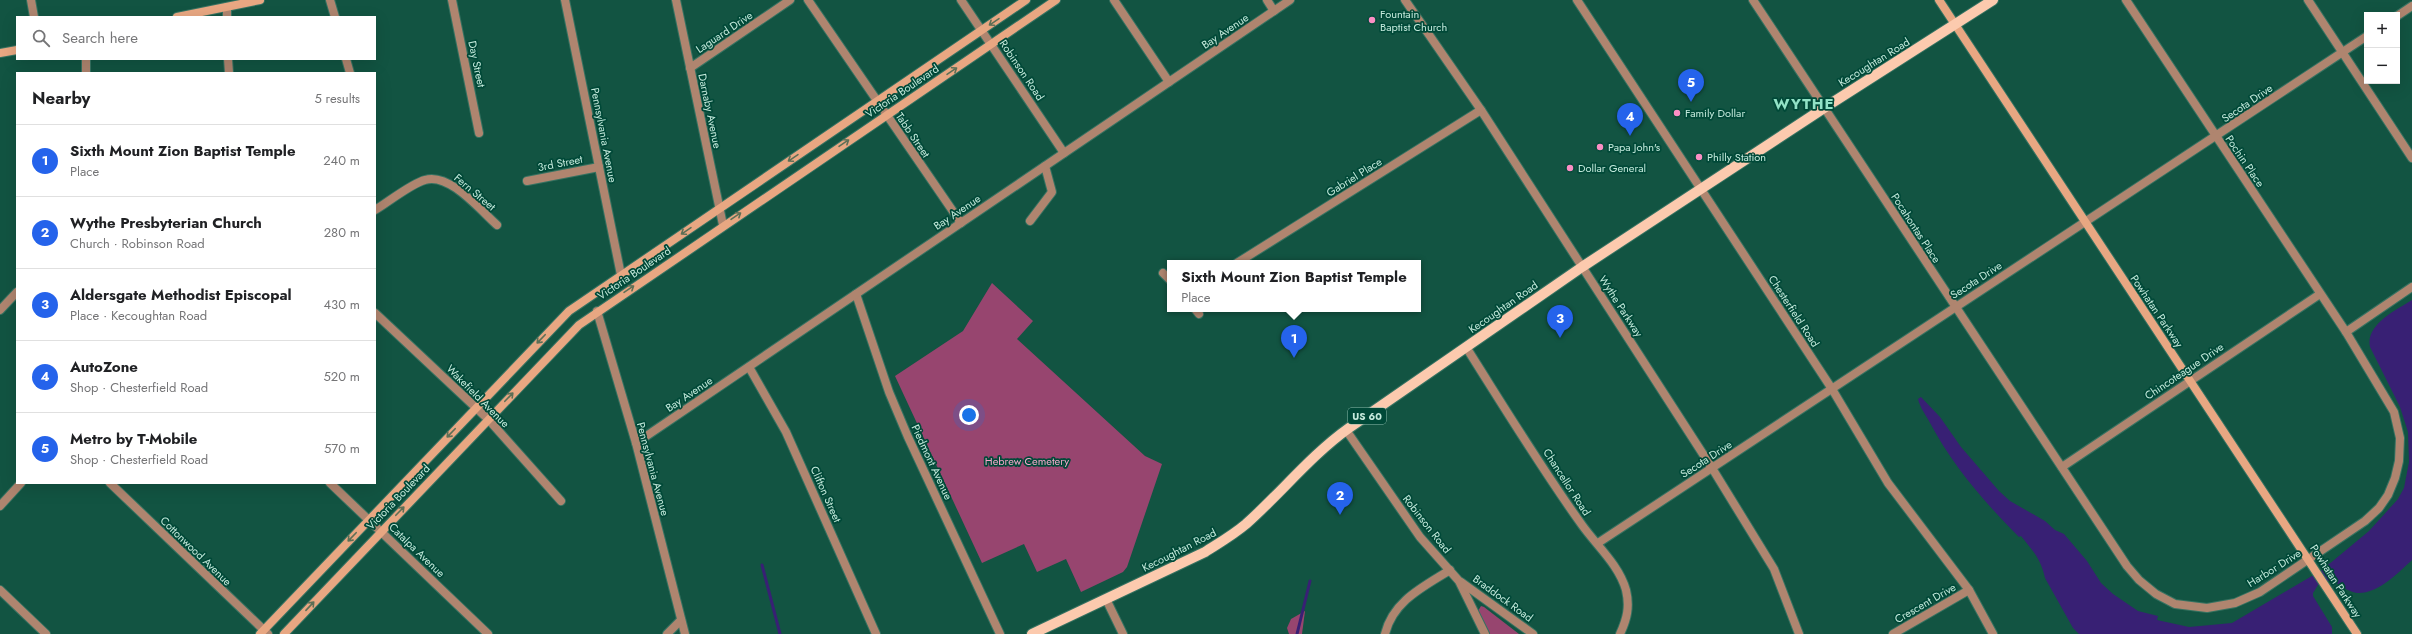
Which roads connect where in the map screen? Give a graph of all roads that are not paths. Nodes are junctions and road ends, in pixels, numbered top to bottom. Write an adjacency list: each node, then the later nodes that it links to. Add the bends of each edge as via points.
1 (31, 0): 26 (street)
2 (260, 0): 23 (main road)
3 (330, 0): 29 (street)
4 (452, 0): 49 (street, Day Street)
5 (565, 0): 54 (street, Pennsylvania Avenue)
6 (676, 0): 40 (street, Darnaby Avenue)
7 (790, 0): 40 (street, Laguard Drive)
8 (808, 0): 45 (street, Tabb Street)
9 (962, 0): 31 (street, Robinson Road)
10 (1026, 0): 31 (main road, Victoria Boulevard, one-way to 31)
11 (1056, 0): 33 (main road, Victoria Boulevard)
12 (1114, 0): 44 (street)
13 (1267, 0): 24 (street)
14 (1290, 0): 24 (street, Bay Avenue)
15 (1405, 0): 47 (street, Wythe Parkway)
16 (1577, 0): 56 (street, Chesterfield Road)
17 (1753, 0): 46 (street, Pocahontas Place)
18 (1939, 0): 30 (main road, Powhatan Parkway)
19 (1993, 0): 30 (main road, Kecoughtan Road / US 60)
20 (2126, 0): 50 (street, Pochin Place)
21 (2308, 0): 35 (street)
22 (2412, 6): 25 (street)
23 (227, 7): 27 (main road); 28 (street)
24 (1274, 11): 44 (street, Bay Avenue)
25 (2400, 14)
26 (34, 16)
27 (181, 16)
28 (227, 16)
29 (335, 16)
30 (1955, 24): 46 (main road, Kecoughtan Road / US 60); 60 (main road, Powhatan Parkway)
31 (982, 30): 33 (street, Robinson Road); 45 (main road, Victoria Boulevard)
32 (2364, 38): 35 (street, Secota Drive)
33 (992, 44): 48 (main road, Victoria Boulevard, one-way to 33); 51 (street, Robinson Road)
34 (16, 50): 36 (main road)
35 (2342, 52): 50 (street, Secota Drive); 52 (street)
36 (0, 53)
37 (86, 60): 41 (street)
38 (228, 60): 42 (street)
39 (346, 60): 43 (street)
40 (690, 68): 57 (street, Darnaby Avenue)
41 (86, 72)
42 (229, 72)
43 (350, 72)
44 (1168, 82): 51 (street, Bay Avenue)
45 (877, 101): 48 (street, Tabb Street); 57 (main road, Victoria Boulevard, one-way to 57)
46 (1824, 108): 56 (main road, Kecoughtan Road / US 60); 73 (street, Pocahontas Place)
47 (1481, 110): 64 (street, Gabriel Place); 65 (street, Wythe Parkway)
48 (886, 115): 61 (street, Tabb Street); 63 (main road, Victoria Boulevard, one-way to 48)
49 (479, 133)
50 (2215, 137): 60 (street, Secota Drive); 72 (street, Pochin Place)
51 (1064, 153): 53 (street, Bay Avenue)
52 (2412, 158)
53 (1045, 166): 59 (street, via 1052,192); 61 (street, Bay Avenue)
54 (599, 167): 55 (street, 3rd Street); 67 (street, Pennsylvania Avenue)
55 (526, 181)
56 (1702, 190): 65 (main road, Kecoughtan Road / US 60); 81 (street, Chesterfield Road)
57 (719, 208): 63 (street, Darnaby Avenue); 67 (main road, Victoria Boulevard, one-way to 67)
58 (376, 209): 62 (street, Fern Street, via 424,180 439,178 450,183)
59 (1030, 221)
60 (2085, 222): 73 (street, Secota Drive); 80 (main road, Powhatan Parkway)
61 (961, 223): 71 (street, Bay Avenue)
62 (497, 225)
63 (723, 225): 75 (main road, Victoria Boulevard, one-way to 63)
64 (1243, 260)
65 (1582, 267): 78 (main road, Kecoughtan Road / US 60); 87 (street, Wythe Parkway)
66 (1164, 273): 68 (street)
67 (620, 275): 82 (main road, Victoria Boulevard, one-way to 82, via 556,323)
68 (1167, 276)
69 (2412, 288): 77 (street)
70 (16, 293): 74 (street)
71 (856, 294): 79 (street, Bay Avenue); 110 (street, Piedmont Avenue, via 889,392 908,438)
72 (2320, 294): 77 (street, Harbor Drive); 80 (street, Chincoteague Drive)
73 (1956, 307): 81 (street, Secota Drive); 86 (street, Pocahontas Place)
74 (0, 310)
75 (597, 311): 83 (main road, Victoria Boulevard, one-way to 75, via 566,337); 85 (street, Pennsylvania Avenue)
76 (376, 314): 82 (street, Wakefield Avenue)
77 (2346, 332): 96 (street, Harbor Drive, via 2394,412 2400,438 2399,461 2396,478 2379,508 2365,521)
78 (1466, 347): 84 (main road, Kecoughtan Road / US 60); 95 (street, Chancellor Road, via 1583,526)
79 (749, 367): 85 (street, Bay Avenue); 109 (street, Clifton Street, via 786,432)
80 (2190, 380): 86 (street, Chincoteague Drive); 96 (main road, Powhatan Parkway)
81 (1832, 389): 87 (street, Secota Drive); 100 (street, Chesterfield Road, via 1888,483)
82 (475, 408): 83 (street, Wakefield Avenue); 93 (main road, Victoria Boulevard, one-way to 93)
83 (488, 419): 91 (street, Wakefield Avenue); 94 (main road, Victoria Boulevard, one-way to 83)
84 (1346, 430): 97 (street, Robinson Road, via 1420,537); 101 (main road, Kecoughtan Road / US 60, via 1321,450 1246,524 1227,538 1205,552)
85 (636, 443): 102 (street, Pennsylvania Avenue)
86 (2062, 467): 96 (street, Harbor Drive, via 2139,580 2156,594 2175,604 2207,608 2235,603 2260,592)
87 (1712, 468): 95 (street, Secota Drive); 117 (street, Wythe Parkway, via 1774,569)
88 (20, 484): 92 (street)
89 (111, 484): 103 (street, Cottonwood Avenue)
90 (331, 484): 93 (street, Catalpa Avenue)
91 (561, 501)
92 (0, 506)
93 (369, 520): 94 (street, Catalpa Avenue); 103 (main road, Victoria Boulevard, one-way to 103)
94 (381, 531): 105 (main road, Victoria Boulevard, one-way to 94); 106 (street, Catalpa Avenue)
95 (1598, 543): 116 (street, Chancellor Road, via 1626,589 1629,604)
96 (2309, 559): 120 (main road, Powhatan Parkway)
97 (1450, 570): 98 (street, Robinson Road); 113 (street, via 1417,590 1397,608)
98 (1459, 580): 114 (street, Robinson Road); 115 (street, Braddock Road)
99 (0, 590): 104 (street)
100 (1969, 590): 118 (street, Crescent Drive); 119 (street, Chesterfield Road)
101 (1106, 599): 111 (main road, Kecoughtan Road / US 60); 112 (street)
102 (681, 620): 107 (street); 108 (street, Pennsylvania Avenue)
103 (264, 633)
104 (46, 634)
105 (284, 634)
106 (488, 634)
107 (667, 634)
108 (684, 634)
109 (876, 634)
110 (1000, 634)
111 (1032, 634)
112 (1123, 634)
113 (1385, 634)
114 (1486, 634)
115 (1533, 634)
116 (1620, 634)
117 (1799, 634)
118 (1893, 634)
119 (1993, 634)
120 (2357, 634)

